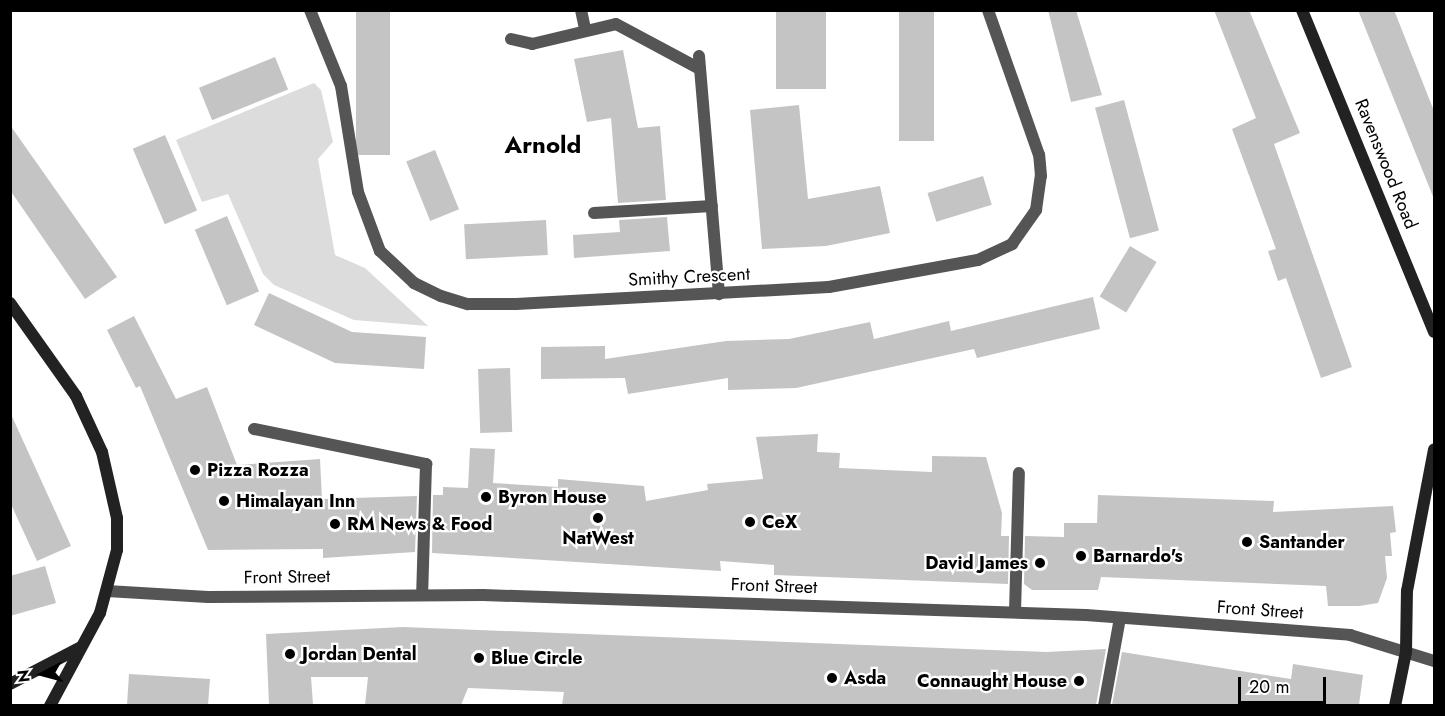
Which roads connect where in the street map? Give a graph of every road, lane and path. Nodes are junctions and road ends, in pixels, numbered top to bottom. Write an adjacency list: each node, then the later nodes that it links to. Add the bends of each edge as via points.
1 (310, 10): 9 (street, Smithy Crescent, via 347,106 358,192 372,236 414,283 468,304)
2 (580, 10): 5 (street)
3 (988, 10): 9 (street, Smithy Crescent, via 1039,155 1036,210 1012,244 978,260 883,280)
4 (1302, 10): 11 (street, Ravenswood Road)
5 (585, 29): 6 (street, via 532,44); 7 (street, via 616,24 700,62)
6 (511, 39)
7 (712, 206): 8 (street); 9 (street)
8 (594, 213)
9 (719, 294)
10 (10, 303): 15 (street, via 76,396 102,452 117,518 117,550)
11 (1434, 332)
12 (254, 429): 16 (street, via 426,464)
13 (1434, 450): 20 (street, via 1407,591)
14 (1019, 473): 17 (street)
15 (107, 591): 16 (street, Front Street, via 207,597); 19 (street)
16 (422, 594): 17 (street, Front Street)
17 (1015, 612): 18 (street, Front Street)
18 (1120, 618): 20 (street, Front Street, via 1350,635); 24 (street)
19 (82, 646): 22 (street); 23 (street)
20 (1406, 652): 21 (street, Front Street); 25 (street)
21 (1434, 662)
22 (10, 684)
23 (50, 705)
24 (1104, 705)
25 (1395, 705)

